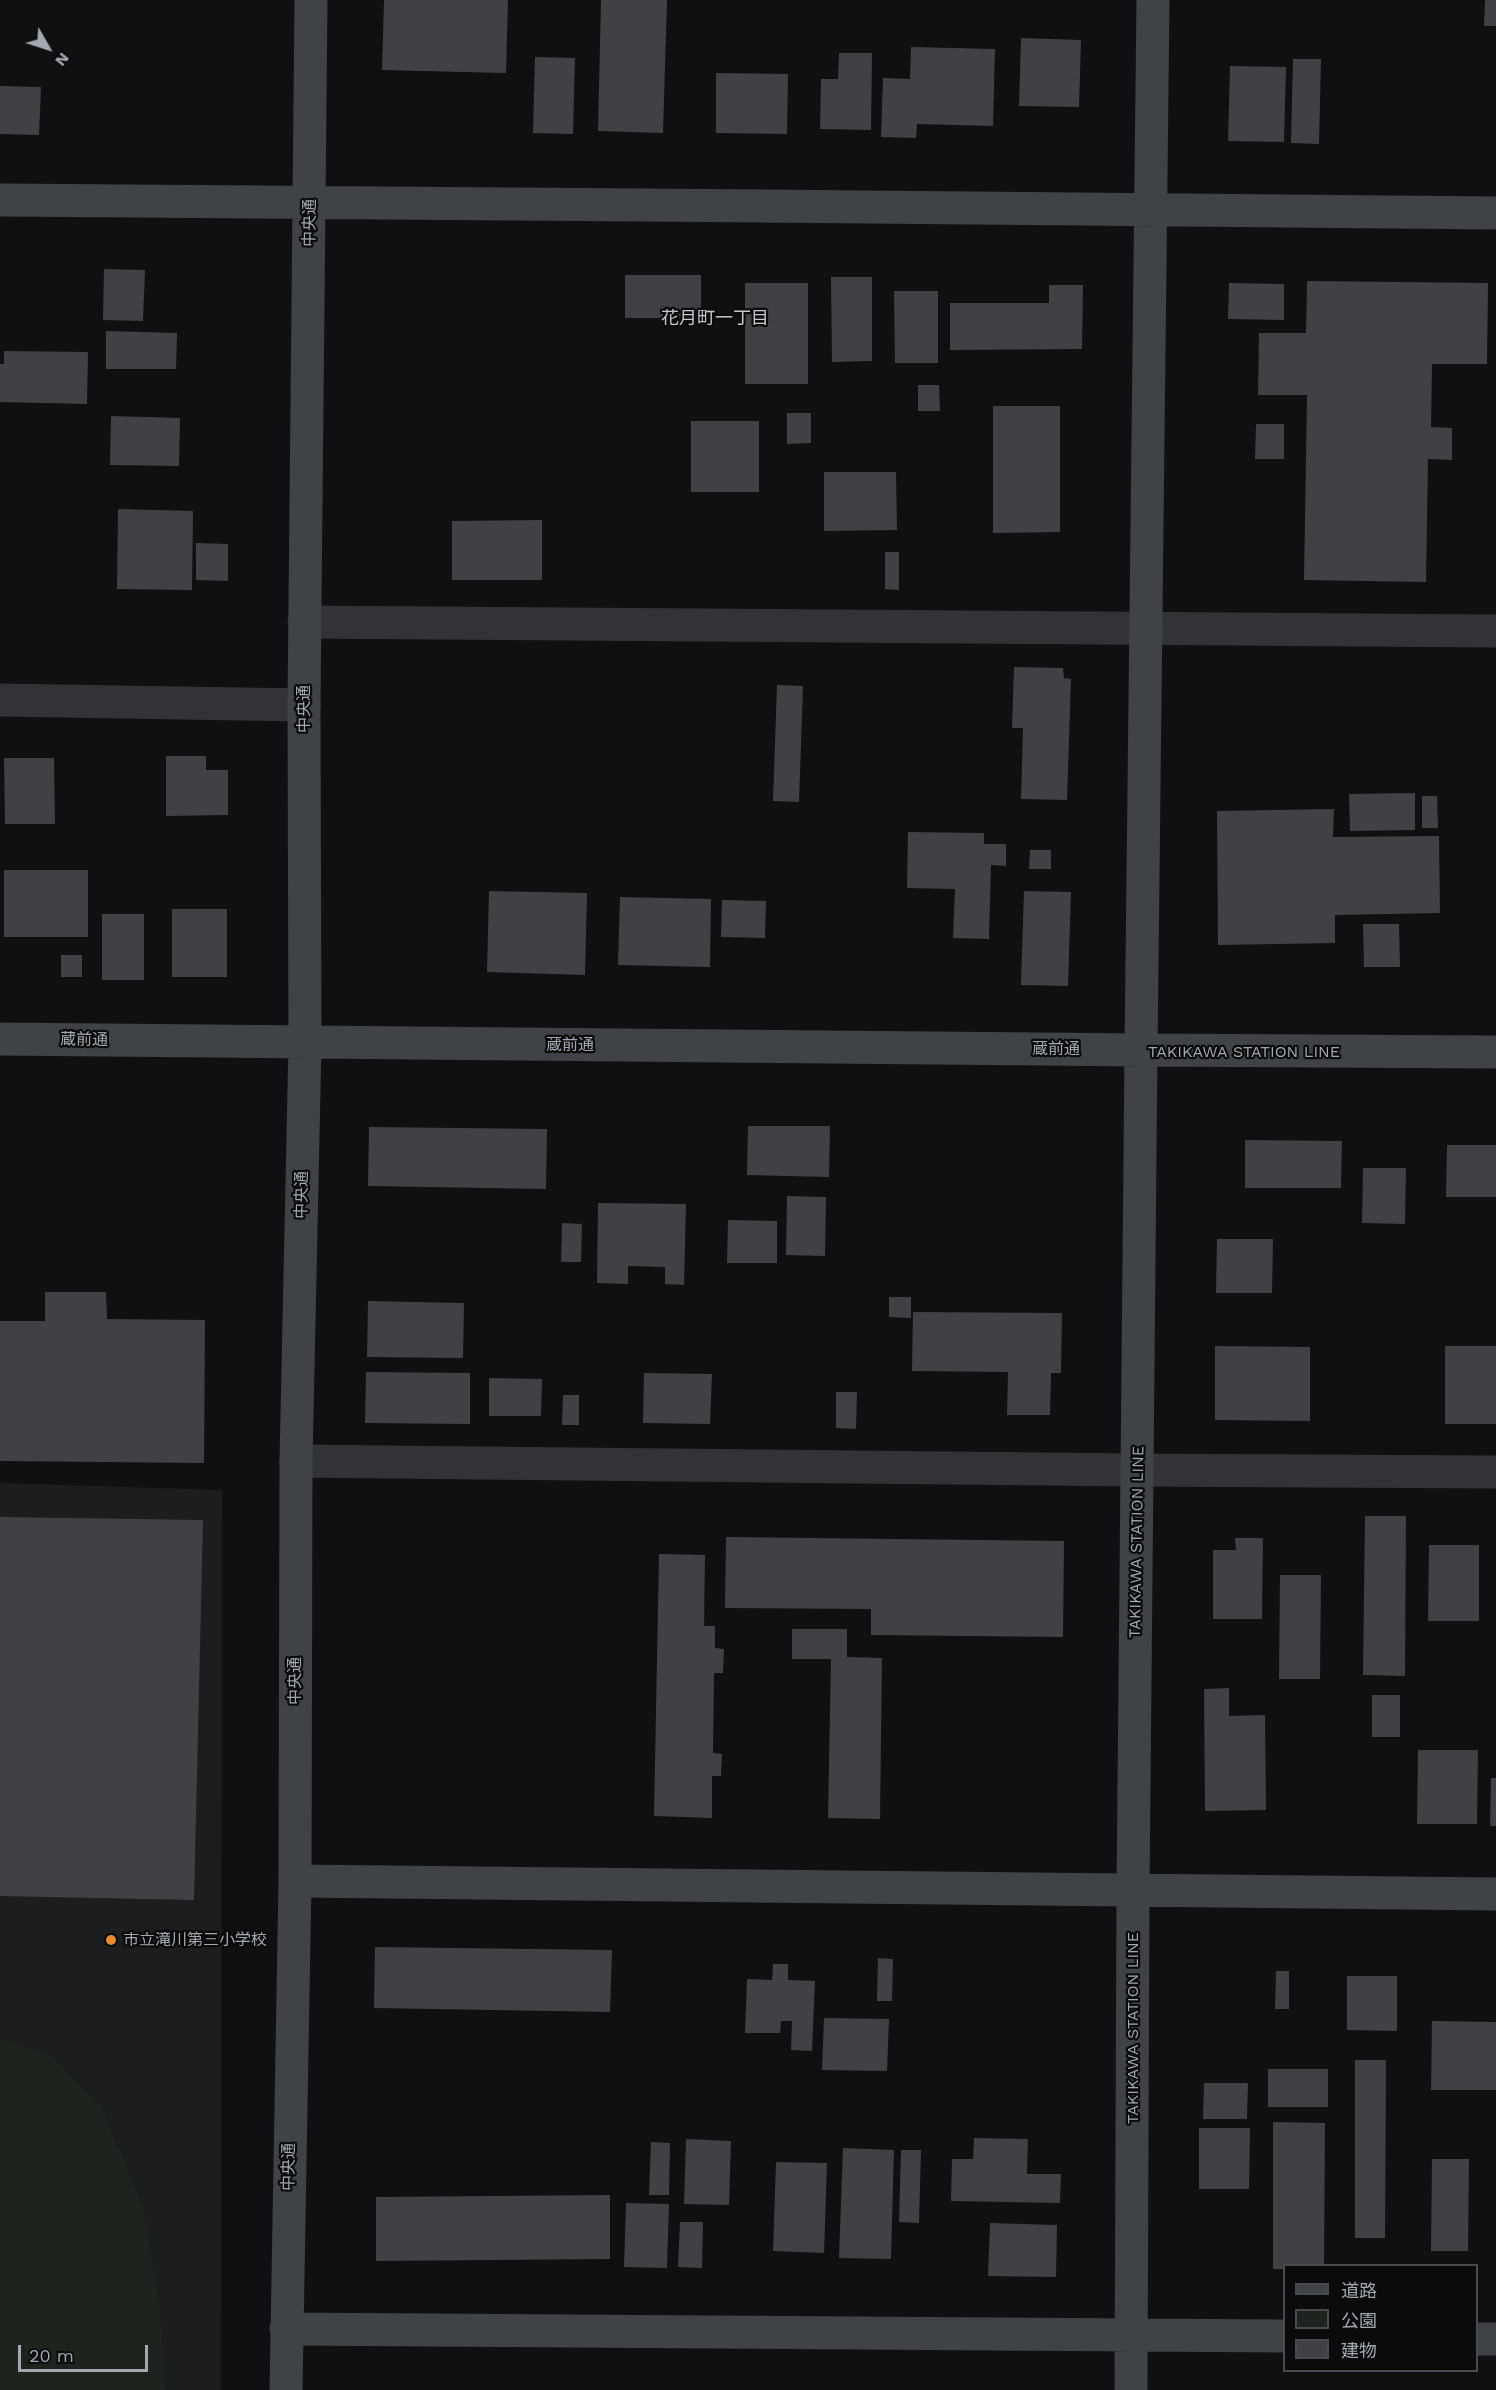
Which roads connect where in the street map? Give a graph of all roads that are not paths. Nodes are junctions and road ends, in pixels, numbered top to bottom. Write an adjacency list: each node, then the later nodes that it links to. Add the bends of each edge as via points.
1 (311, 0): 4 (street, 中央通)
2 (1153, 0): 5 (street)
3 (0, 200): 4 (street)
4 (310, 200): 5 (street); 7 (street, 中央通)
5 (1151, 212): 6 (street); 8 (street)
6 (1496, 213)
7 (304, 622): 8 (street); 11 (street, 中央通)
8 (1146, 628): 9 (street); 14 (street)
9 (1496, 630)
10 (0, 700): 11 (street)
11 (304, 705): 13 (street, 中央通)
12 (0, 1039): 13 (street, 蔵前通)
13 (306, 1043): 14 (street, 蔵前通); 16 (street, 中央通)
14 (1141, 1050): 15 (street, TAKIKAWA STATION LINE); 17 (street, TAKIKAWA STATION LINE)
15 (1496, 1052)
16 (296, 1461): 17 (street); 19 (street, 中央通)
17 (1137, 1470): 18 (street); 20 (street, TAKIKAWA STATION LINE)
18 (1496, 1472)
19 (295, 1881): 20 (street); 22 (street, 中央通)
20 (1133, 1890): 21 (street); 23 (street, TAKIKAWA STATION LINE)
21 (1496, 1894)
22 (286, 2329): 23 (street); 27 (street, 中央通)
23 (1132, 2334): 24 (street); 28 (street, TAKIKAWA STATION LINE)
24 (1283, 2336)
25 (1478, 2339): 26 (street)
26 (1496, 2339)
27 (286, 2390)
28 (1131, 2390)

